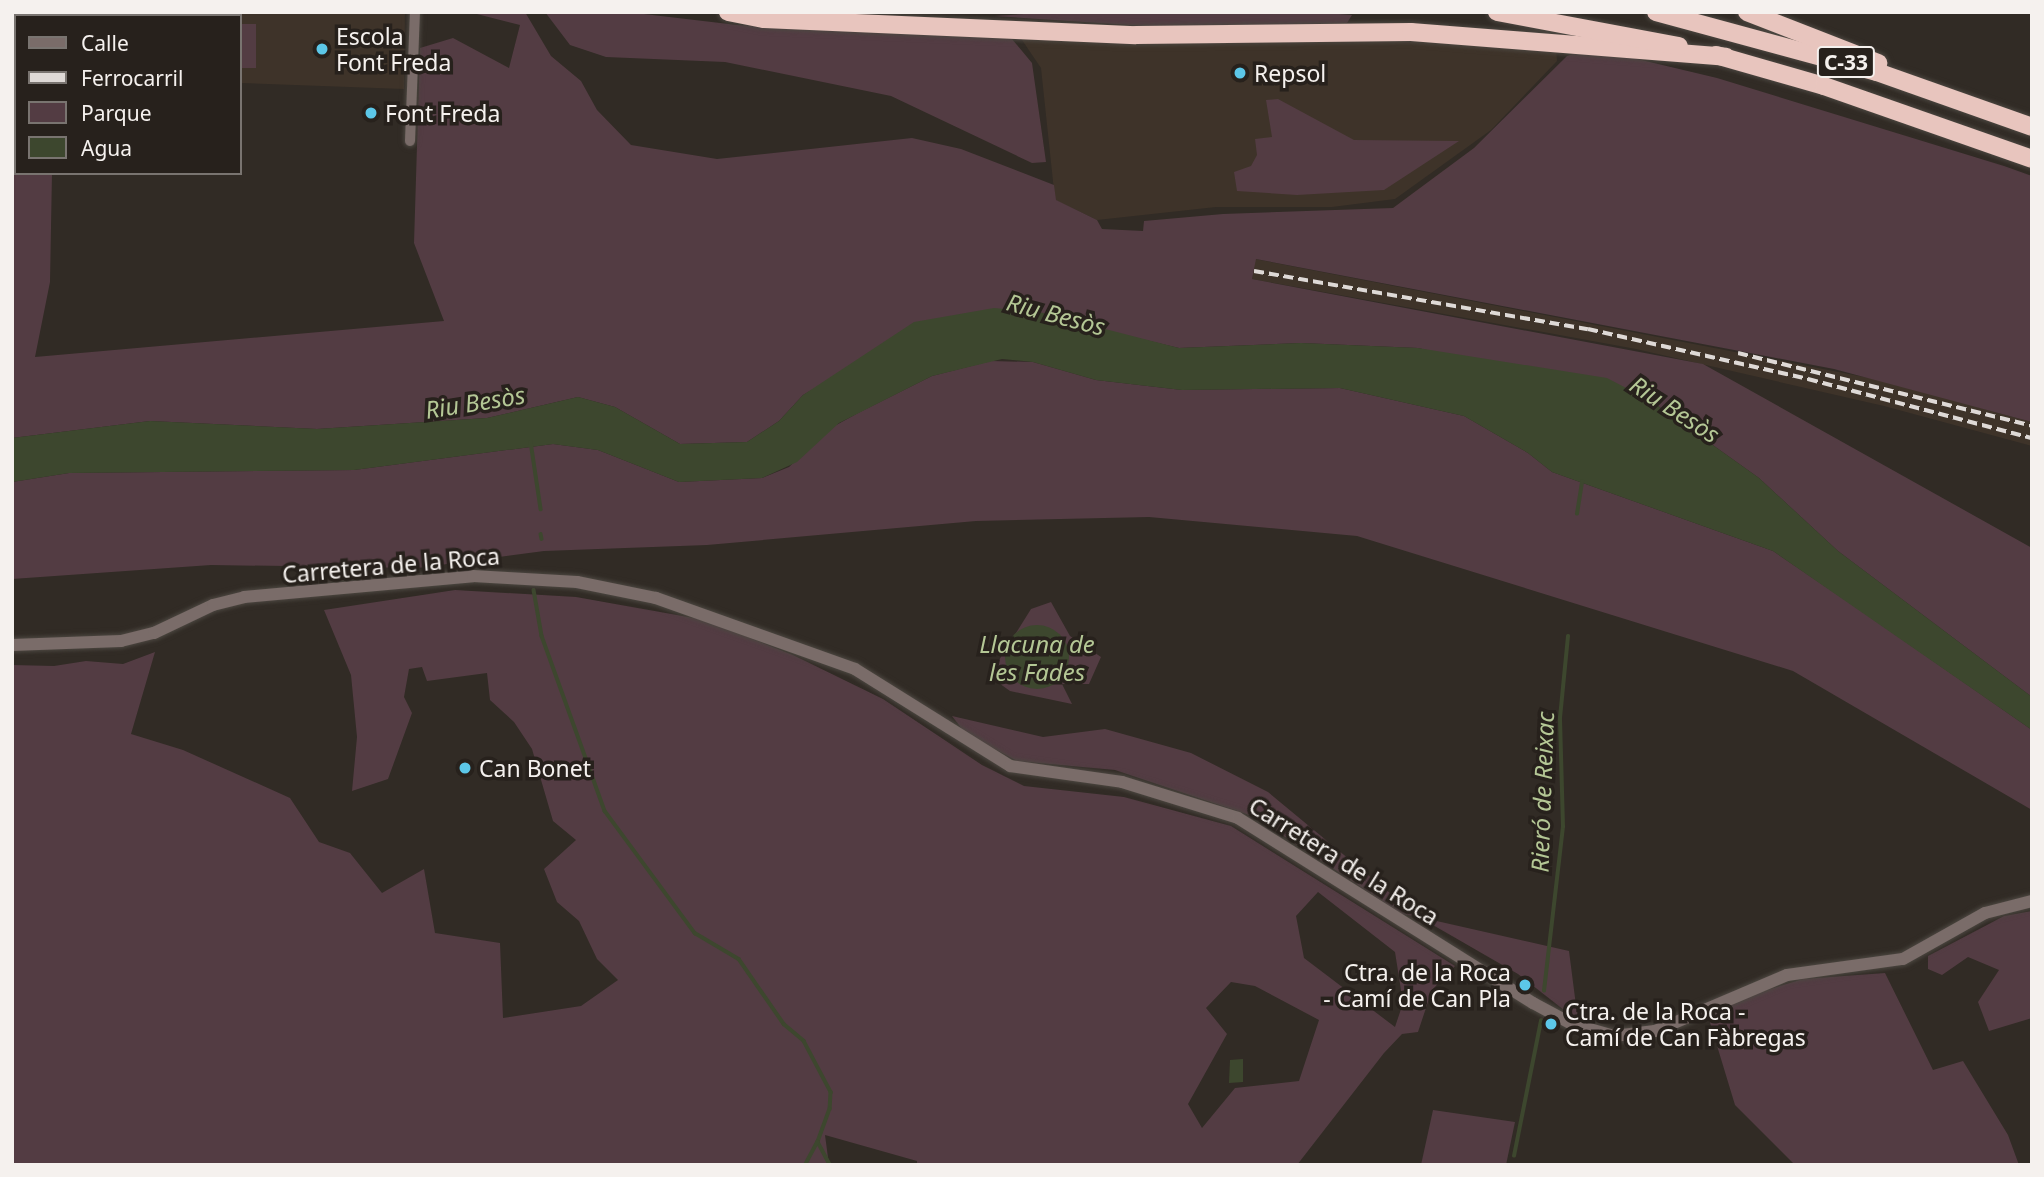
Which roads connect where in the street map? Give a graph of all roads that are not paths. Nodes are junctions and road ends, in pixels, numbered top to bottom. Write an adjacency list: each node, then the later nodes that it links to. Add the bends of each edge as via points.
1 (415, 12): 9 (street)
2 (728, 12): 6 (highway, via 764,19 1123,34 1361,30)
3 (1497, 12): 6 (highway, C-33)
4 (1656, 12): 7 (highway, C-33)
5 (1747, 12): 7 (highway, via 1866,56)
6 (1726, 57): 10 (highway, C-33)
7 (1931, 90): 8 (highway, C-33)
8 (2032, 127)
9 (410, 141)
10 (2032, 159)
11 (12, 645): 12 (street, Carretera de la Roca, via 121,641 236,598 473,576 550,579 656,598 855,669 1010,766 1122,782 1238,818 1532,1003 1572,1024 1614,1036 1655,1031 1787,975 1903,959 1985,914)
12 (2032, 901)

